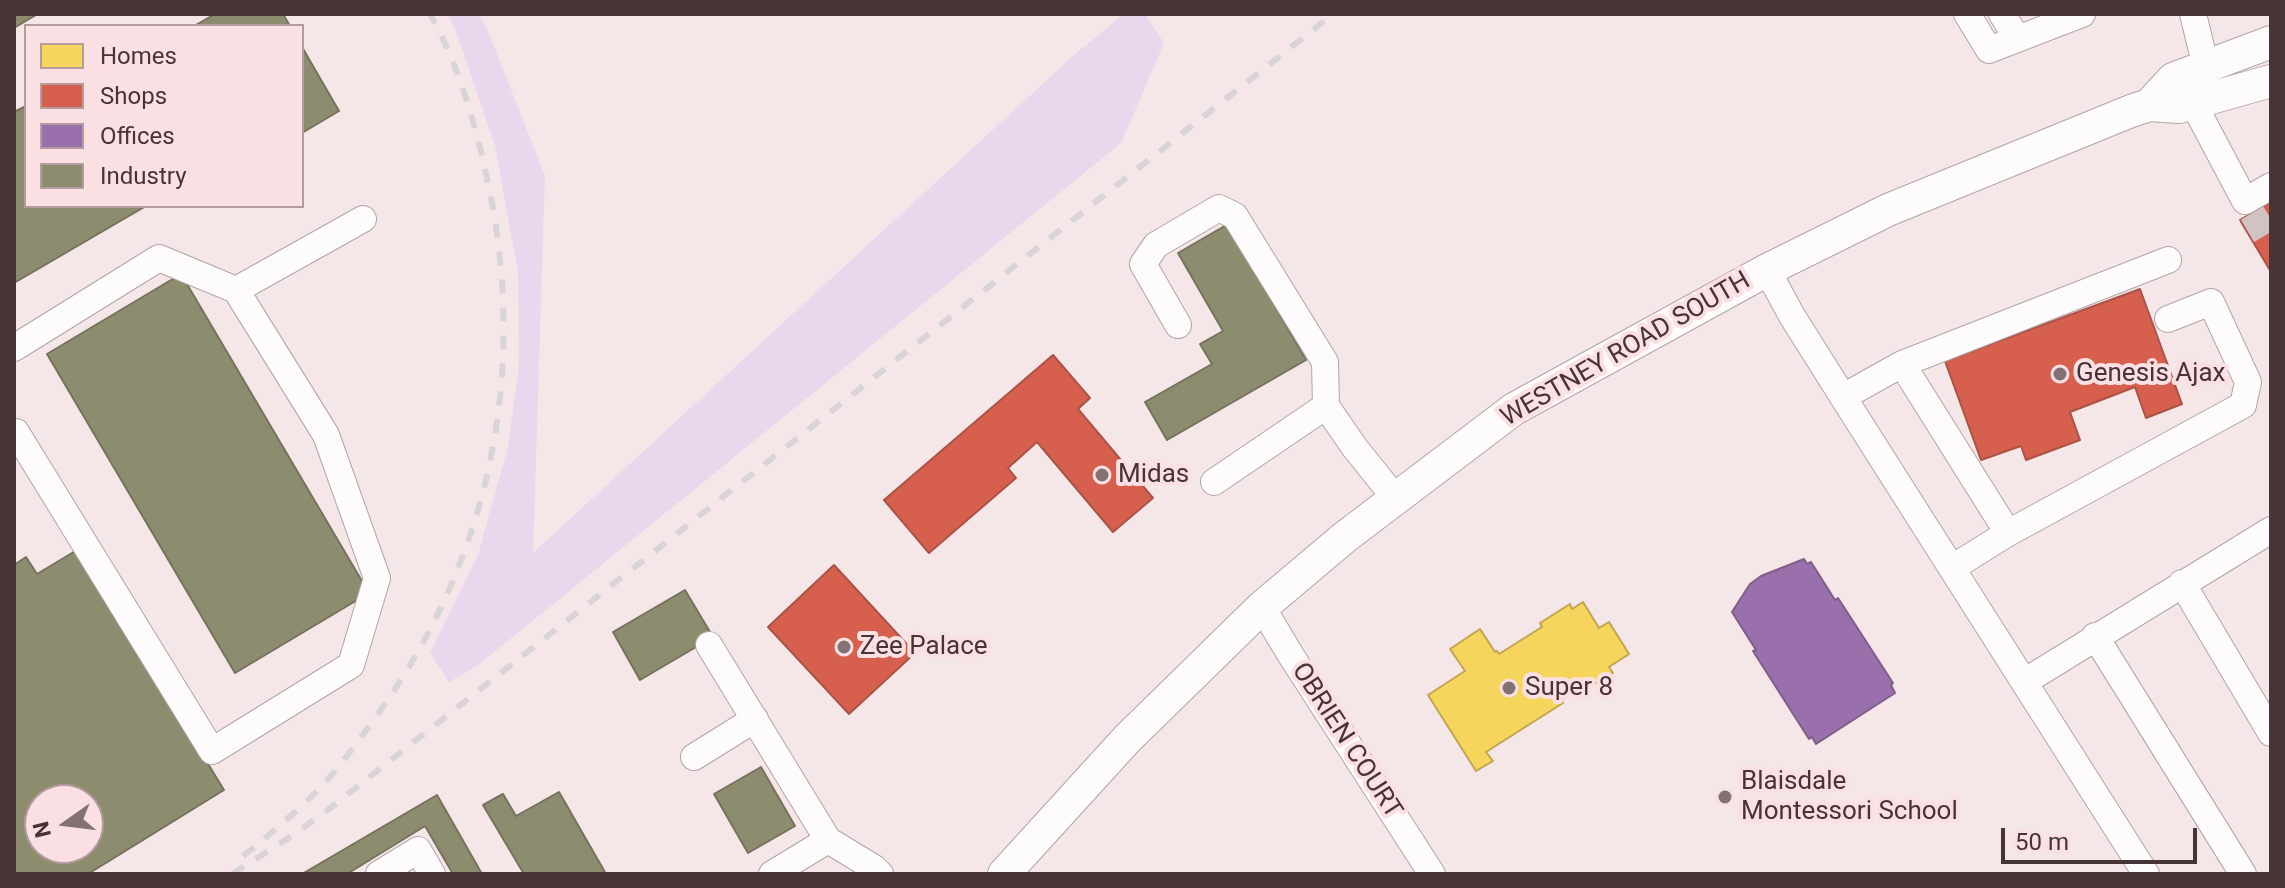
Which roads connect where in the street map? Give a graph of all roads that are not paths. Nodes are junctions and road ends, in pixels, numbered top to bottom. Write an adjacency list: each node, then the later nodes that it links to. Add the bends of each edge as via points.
1 (1967, 14): 4 (street, via 1989,50)
2 (2002, 14): 4 (street)
3 (2193, 14): 6 (street)
4 (2057, 20)
5 (2271, 42): 6 (main road, WESTNEY ROAD SOUTH)
6 (2206, 67): 9 (main road, WESTNEY ROAD SOUTH, via 2173,79)
7 (2270, 82): 8 (main road, WESTNEY ROAD SOUTH)
8 (2193, 103): 9 (main road, WESTNEY ROAD SOUTH); 10 (street, via 2249,207)
9 (2149, 105): 13 (main road, WESTNEY ROAD SOUTH, via 1888,210)
10 (2271, 186)
11 (363, 219): 14 (street)
12 (2168, 260): 18 (street)
13 (1767, 270): 19 (street); 23 (main road, WESTNEY ROAD SOUTH, via 1514,409)
14 (236, 290): 17 (street, via 159,258); 21 (street, via 326,435 377,578 351,665 212,751)
15 (2168, 319): 24 (street, via 2211,302 2248,382 2243,405)
16 (1178, 325): 20 (street, via 1143,264 1156,245 1219,208 1235,216 1325,362)
17 (14, 348)
18 (1902, 364): 19 (street); 24 (street)
19 (1843, 397): 26 (street)
20 (1326, 406): 22 (street); 23 (street)
21 (14, 433)
22 (1214, 482)
23 (1396, 499): 28 (main road, WESTNEY ROAD SOUTH)
24 (2008, 533): 26 (street)
25 (2269, 534): 27 (street)
26 (1952, 568): 31 (street)
27 (2182, 583): 29 (street); 33 (street)
28 (1262, 607): 40 (main road, WESTNEY ROAD SOUTH, via 1127,739); 41 (street, OBRIEN COURT)
29 (2095, 636): 31 (street); 43 (street)
30 (709, 645): 32 (street)
31 (2024, 682): 42 (street)
32 (755, 719): 34 (street); 35 (street)
33 (2271, 733)
34 (694, 757)
35 (828, 840): 38 (street); 39 (street)
36 (379, 874): 37 (street, via 418,850)
37 (432, 874)
38 (772, 874)
39 (880, 874)
40 (1004, 874)
41 (1432, 874)
42 (2146, 874)
43 (2243, 874)

